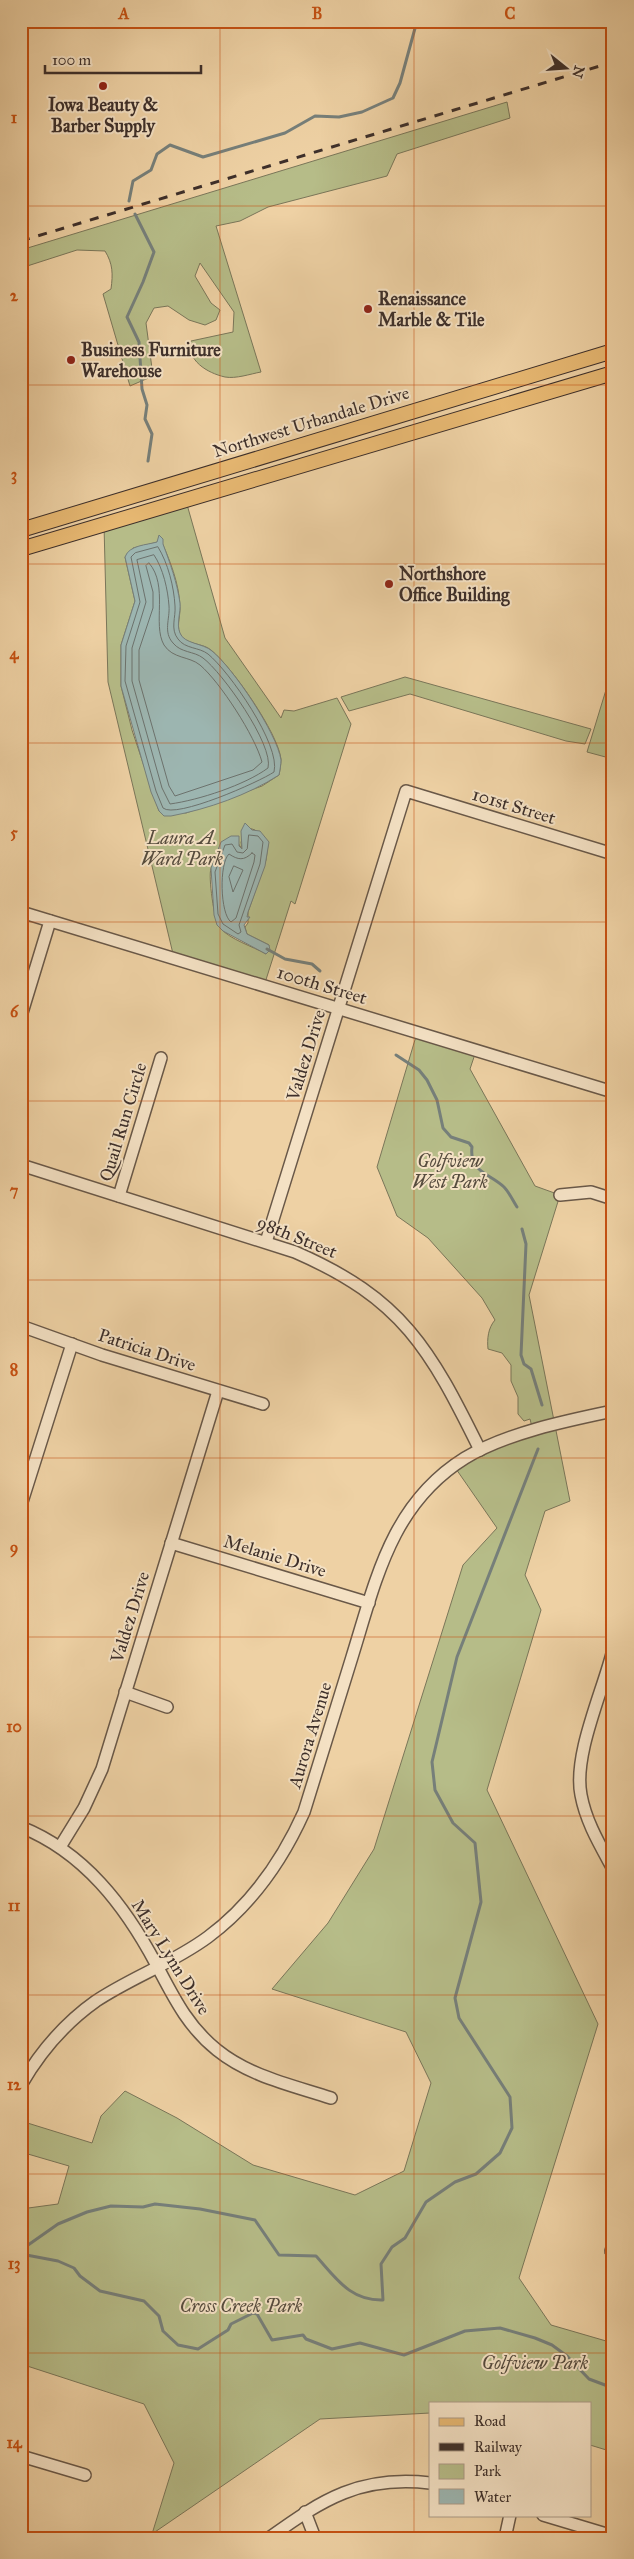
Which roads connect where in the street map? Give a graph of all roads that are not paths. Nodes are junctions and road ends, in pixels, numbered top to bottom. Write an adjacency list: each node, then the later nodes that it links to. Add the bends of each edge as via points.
1 (613, 351): 3 (main road, Northwest Urbandale Drive)
2 (613, 373): 4 (main road)
3 (21, 530)
4 (21, 550)
5 (406, 791): 6 (street, 101st Street); 9 (street, Valdez Drive)
6 (613, 854)
7 (21, 912): 8 (street, 100th Street)
8 (50, 921): 9 (street, 100th Street); 10 (street)
9 (338, 1008): 12 (street, 100th Street); 17 (street, Valdez Drive)
10 (21, 1016)
11 (161, 1058): 15 (street, Quail Run Circle)
12 (613, 1092)
13 (21, 1165): 15 (street, 98th Street)
14 (560, 1195): 16 (street, via 591,1192)
15 (119, 1196): 17 (street, 98th Street)
16 (613, 1198)
17 (266, 1242): 23 (street, 98th Street, via 325,1265 361,1286 404,1323 439,1369)
18 (21, 1326): 19 (street, Patricia Drive)
19 (72, 1344): 20 (street, Patricia Drive); 24 (street)
20 (218, 1392): 21 (street, Patricia Drive); 25 (street, Valdez Drive)
21 (263, 1404)
22 (613, 1411): 23 (street, Aurora Avenue, via 503,1440)
23 (480, 1450): 26 (street, Aurora Avenue, via 446,1472 415,1503 382,1560)
24 (21, 1505)
25 (171, 1543): 26 (street, Melanie Drive); 28 (street, Valdez Drive)
26 (369, 1603): 33 (street, Aurora Avenue, via 293,1836 269,1874 230,1918 200,1942)
27 (613, 1650): 32 (street, via 583,1749 580,1771 580,1794 586,1816)
28 (125, 1692): 29 (street); 31 (street, Valdez Drive, via 102,1769 84,1808)
29 (167, 1707)
30 (21, 1827): 31 (street, Mary Lynn Drive)
31 (60, 1847): 33 (street, Mary Lynn Drive, via 104,1885)
32 (613, 1869)
33 (158, 1968): 34 (street, Aurora Avenue, via 111,1992 78,2015 42,2054); 35 (street, Mary Lynn Drive, via 185,2017 219,2052 237,2065 263,2076)
34 (21, 2085)
35 (331, 2098)
36 (21, 2456): 37 (street)
37 (85, 2475)
38 (429, 2483): 39 (street, via 369,2484 332,2496)
39 (305, 2512): 43 (street); 44 (street)
40 (510, 2516): 45 (street)
41 (546, 2516): 42 (street)
42 (613, 2536)
43 (268, 2538)
44 (315, 2538)
45 (505, 2538)

